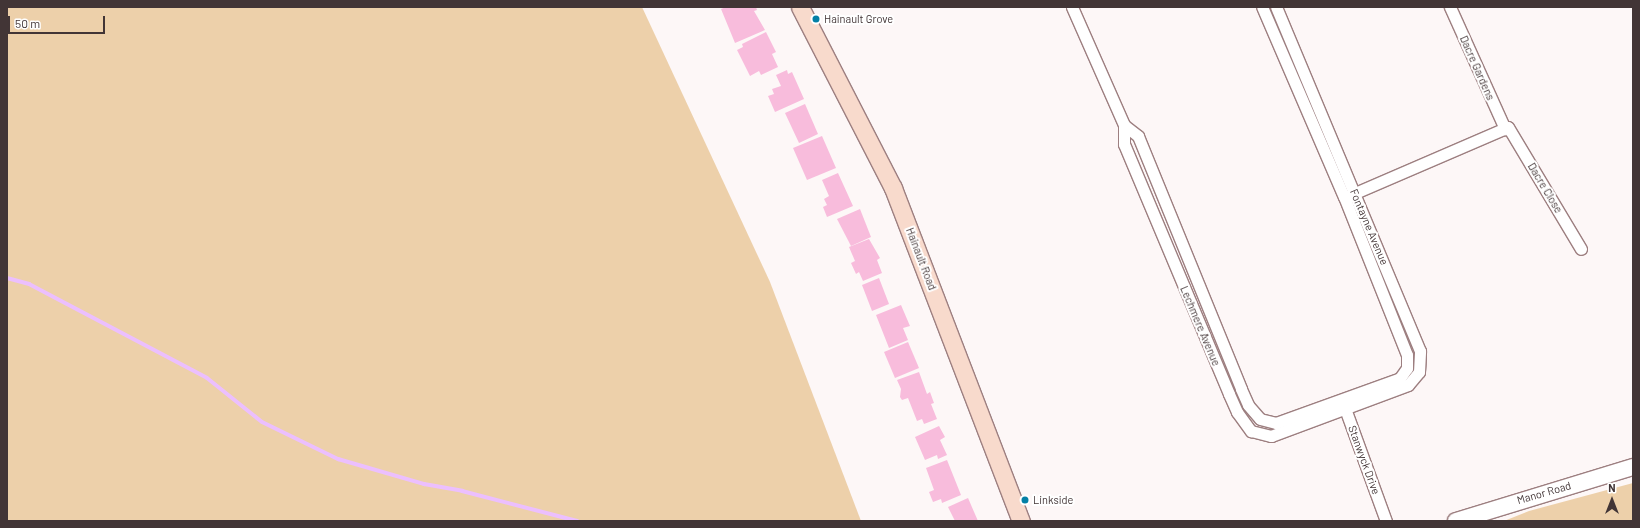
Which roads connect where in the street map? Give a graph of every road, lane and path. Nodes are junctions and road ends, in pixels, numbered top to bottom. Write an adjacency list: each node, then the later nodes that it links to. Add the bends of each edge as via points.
1 (800, 7): 19 (main road, Hainault Road, via 893,188)
2 (1072, 7): 6 (street, Lechmere Avenue)
3 (1262, 7): 9 (street, Fontayne Avenue)
4 (1276, 7): 8 (street, Fontayne Avenue)
5 (1450, 7): 7 (street, Dacre Gardens)
6 (1124, 125): 11 (street, Lechmere Avenue, via 1138,136); 12 (street, Lechmere Avenue, via 1124,144)
7 (1507, 128): 8 (street); 10 (street, Dacre Close)
8 (1354, 193): 9 (street); 13 (street, Fontayne Avenue)
9 (1344, 197): 14 (street, Fontayne Avenue)
10 (1581, 249)
11 (1190, 263): 12 (street); 15 (street, Lechmere Avenue)
12 (1177, 269): 16 (street, Lechmere Avenue)
13 (1412, 326): 14 (street); 17 (street, Fontayne Avenue, via 1420,351 1419,372 1408,384)
14 (1398, 331): 17 (street, Fontayne Avenue, via 1407,355 1407,368 1400,378)
15 (1241, 389): 16 (street); 17 (street, Lechmere Avenue, via 1248,405 1260,419 1276,423)
16 (1229, 394): 17 (street, Lechmere Avenue, via 1237,412 1251,431 1271,436)
17 (1343, 404): 20 (street, Stanwyck Drive)
18 (1633, 467): 21 (main road, Manor Road)
19 (1021, 521)
20 (1386, 521)
21 (1456, 521)

